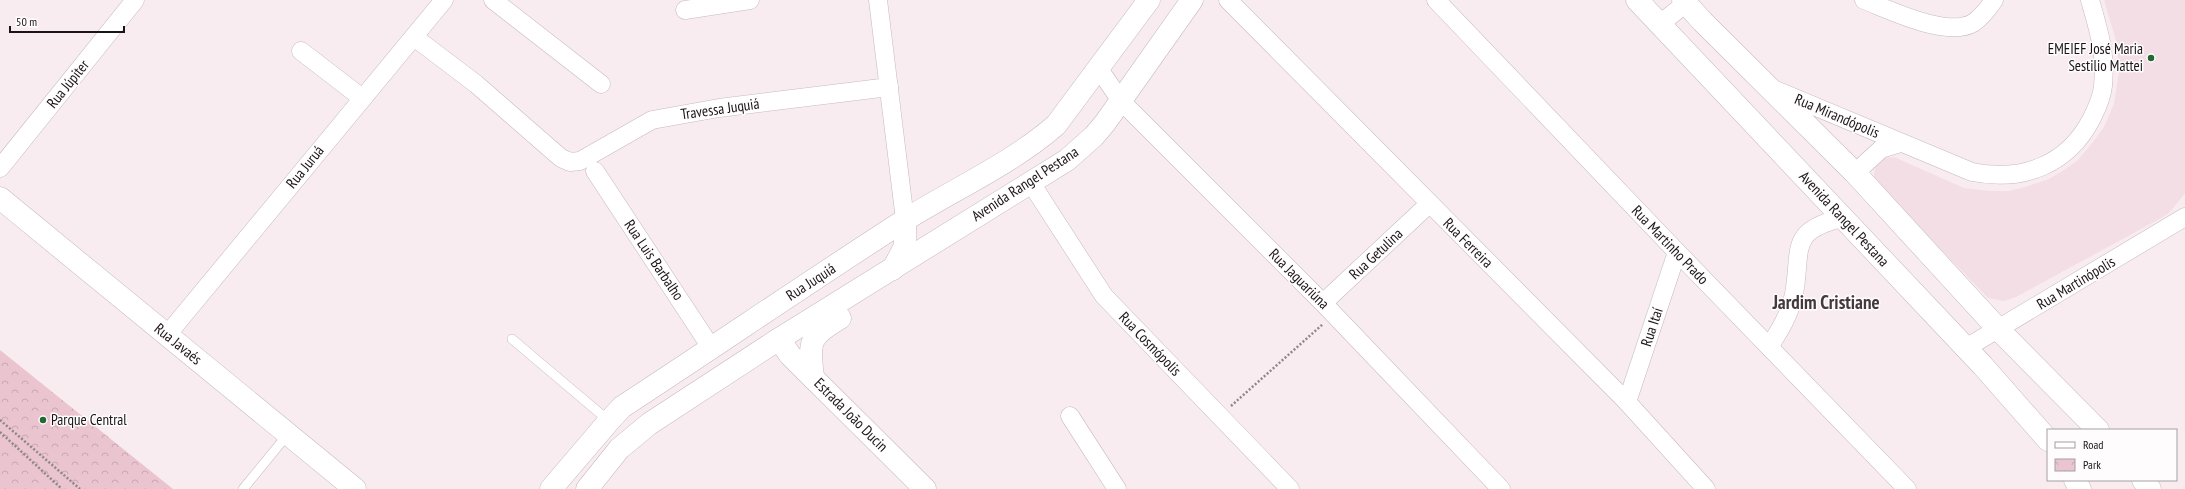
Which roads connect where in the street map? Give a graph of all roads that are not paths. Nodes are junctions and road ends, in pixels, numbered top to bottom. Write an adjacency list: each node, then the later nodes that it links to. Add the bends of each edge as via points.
1 (136, 0): 28 (street, Rua Júpiter)
2 (444, 0): 19 (street, Rua Juruá)
3 (492, 0): 22 (street)
4 (750, 0): 16 (street)
5 (878, 0): 23 (street)
6 (1149, 0): 21 (main road, Avenida Rangel Pestana)
7 (1192, 0): 26 (main road, Avenida Rangel Pestana)
8 (1228, 0): 33 (street, Rua Ferreira)
9 (1436, 0): 37 (street, Rua Martinho Prado)
10 (1637, 0): 18 (main road, Avenida Rangel Pestana)
11 (1864, 0): 17 (street)
12 (1892, 0): 17 (street)
13 (1994, 0): 17 (street, via 1983,15 1972,23 1954,28)
14 (2090, 0): 27 (street, Rua Mirandópolis, via 2103,48 2103,88 2098,107 2085,130 2072,147 2056,160 2036,169 2009,176 1993,176 1972,172)
15 (1686, 1): 18 (street); 24 (main road)
16 (685, 10)
17 (1908, 16)
18 (1660, 24): 34 (main road, Avenida Rangel Pestana)
19 (414, 37): 23 (street, Travessa Juquiá, via 476,84 561,158 570,162 580,161 652,120 720,108); 25 (street, Rua Juruá)
20 (301, 51): 25 (street)
21 (1099, 69): 26 (street, Rua Jaguariúna); 36 (main road, Avenida Rangel Pestana, via 1056,125 1039,140)
22 (601, 84)
23 (889, 87): 36 (street)
24 (1772, 89): 27 (street, Rua Mirandópolis); 30 (main road)
25 (362, 98): 42 (street, Rua Juruá)
26 (1120, 100): 31 (main road, Avenida Rangel Pestana, via 1094,136 1067,160); 40 (street, Rua Jaguariúna)
27 (1901, 143): 30 (street, Rua Mirandópolis, via 1881,149)
28 (0, 168)
29 (595, 171): 47 (street, Rua Luis Barbalho)
30 (1855, 173): 41 (main road)
31 (1030, 183): 38 (main road, Avenida Rangel Pestana); 62 (street, Rua Cosmópolis, via 1104,296)
32 (0, 198): 42 (main road, Rua Javaés)
33 (1429, 204): 40 (street, Rua Getulina); 49 (street, Rua Ferreira)
34 (1842, 218): 45 (street, via 1810,230 1803,236 1799,247 1794,294 1782,327); 46 (main road, Avenida Rangel Pestana)
35 (2185, 218): 41 (street, Rua Martinópolis)
36 (906, 220): 38 (main road, via 905,246); 39 (main road, Rua Juquiá)
37 (1677, 252): 45 (street, Rua Martinho Prado); 49 (street, Rua Itaí)
38 (894, 268): 44 (main road, Rua Juquiá); 48 (main road, via 862,304 817,333 812,341 810,354)
39 (788, 297): 44 (main road, via 776,315); 47 (main road, Rua Juquiá)
40 (1328, 309): 63 (street, Rua Jaguariúna)
41 (1999, 330): 46 (street, Rua Martinópolis); 52 (main road)
42 (167, 335): 53 (main road, Rua Javaés)
43 (512, 339): 51 (lane)
44 (779, 339): 48 (main road, Estrada João Ducin, via 790,355); 59 (main road, Rua Juquiá, via 634,434)
45 (1769, 347): 65 (street, Rua Martinho Prado)
46 (1966, 348): 54 (main road, Avenida Rangel Pestana)
47 (712, 349): 51 (main road, Rua Juquiá, via 622,407)
48 (813, 378): 60 (main road, Estrada João Ducin)
49 (1626, 402): 64 (street, Rua Ferreira)
50 (1070, 416): 61 (street)
51 (609, 421): 58 (main road, Rua Juquiá)
52 (2097, 429)
53 (288, 434): 56 (lane); 57 (main road, Rua Javaés)
54 (2047, 439)
55 (2144, 481): 66 (main road)
56 (243, 489)
57 (355, 489)
58 (551, 489)
59 (587, 489)
60 (926, 489)
61 (1117, 489)
62 (1290, 489)
63 (1501, 489)
64 (1706, 489)
65 (1907, 489)
66 (2150, 489)

